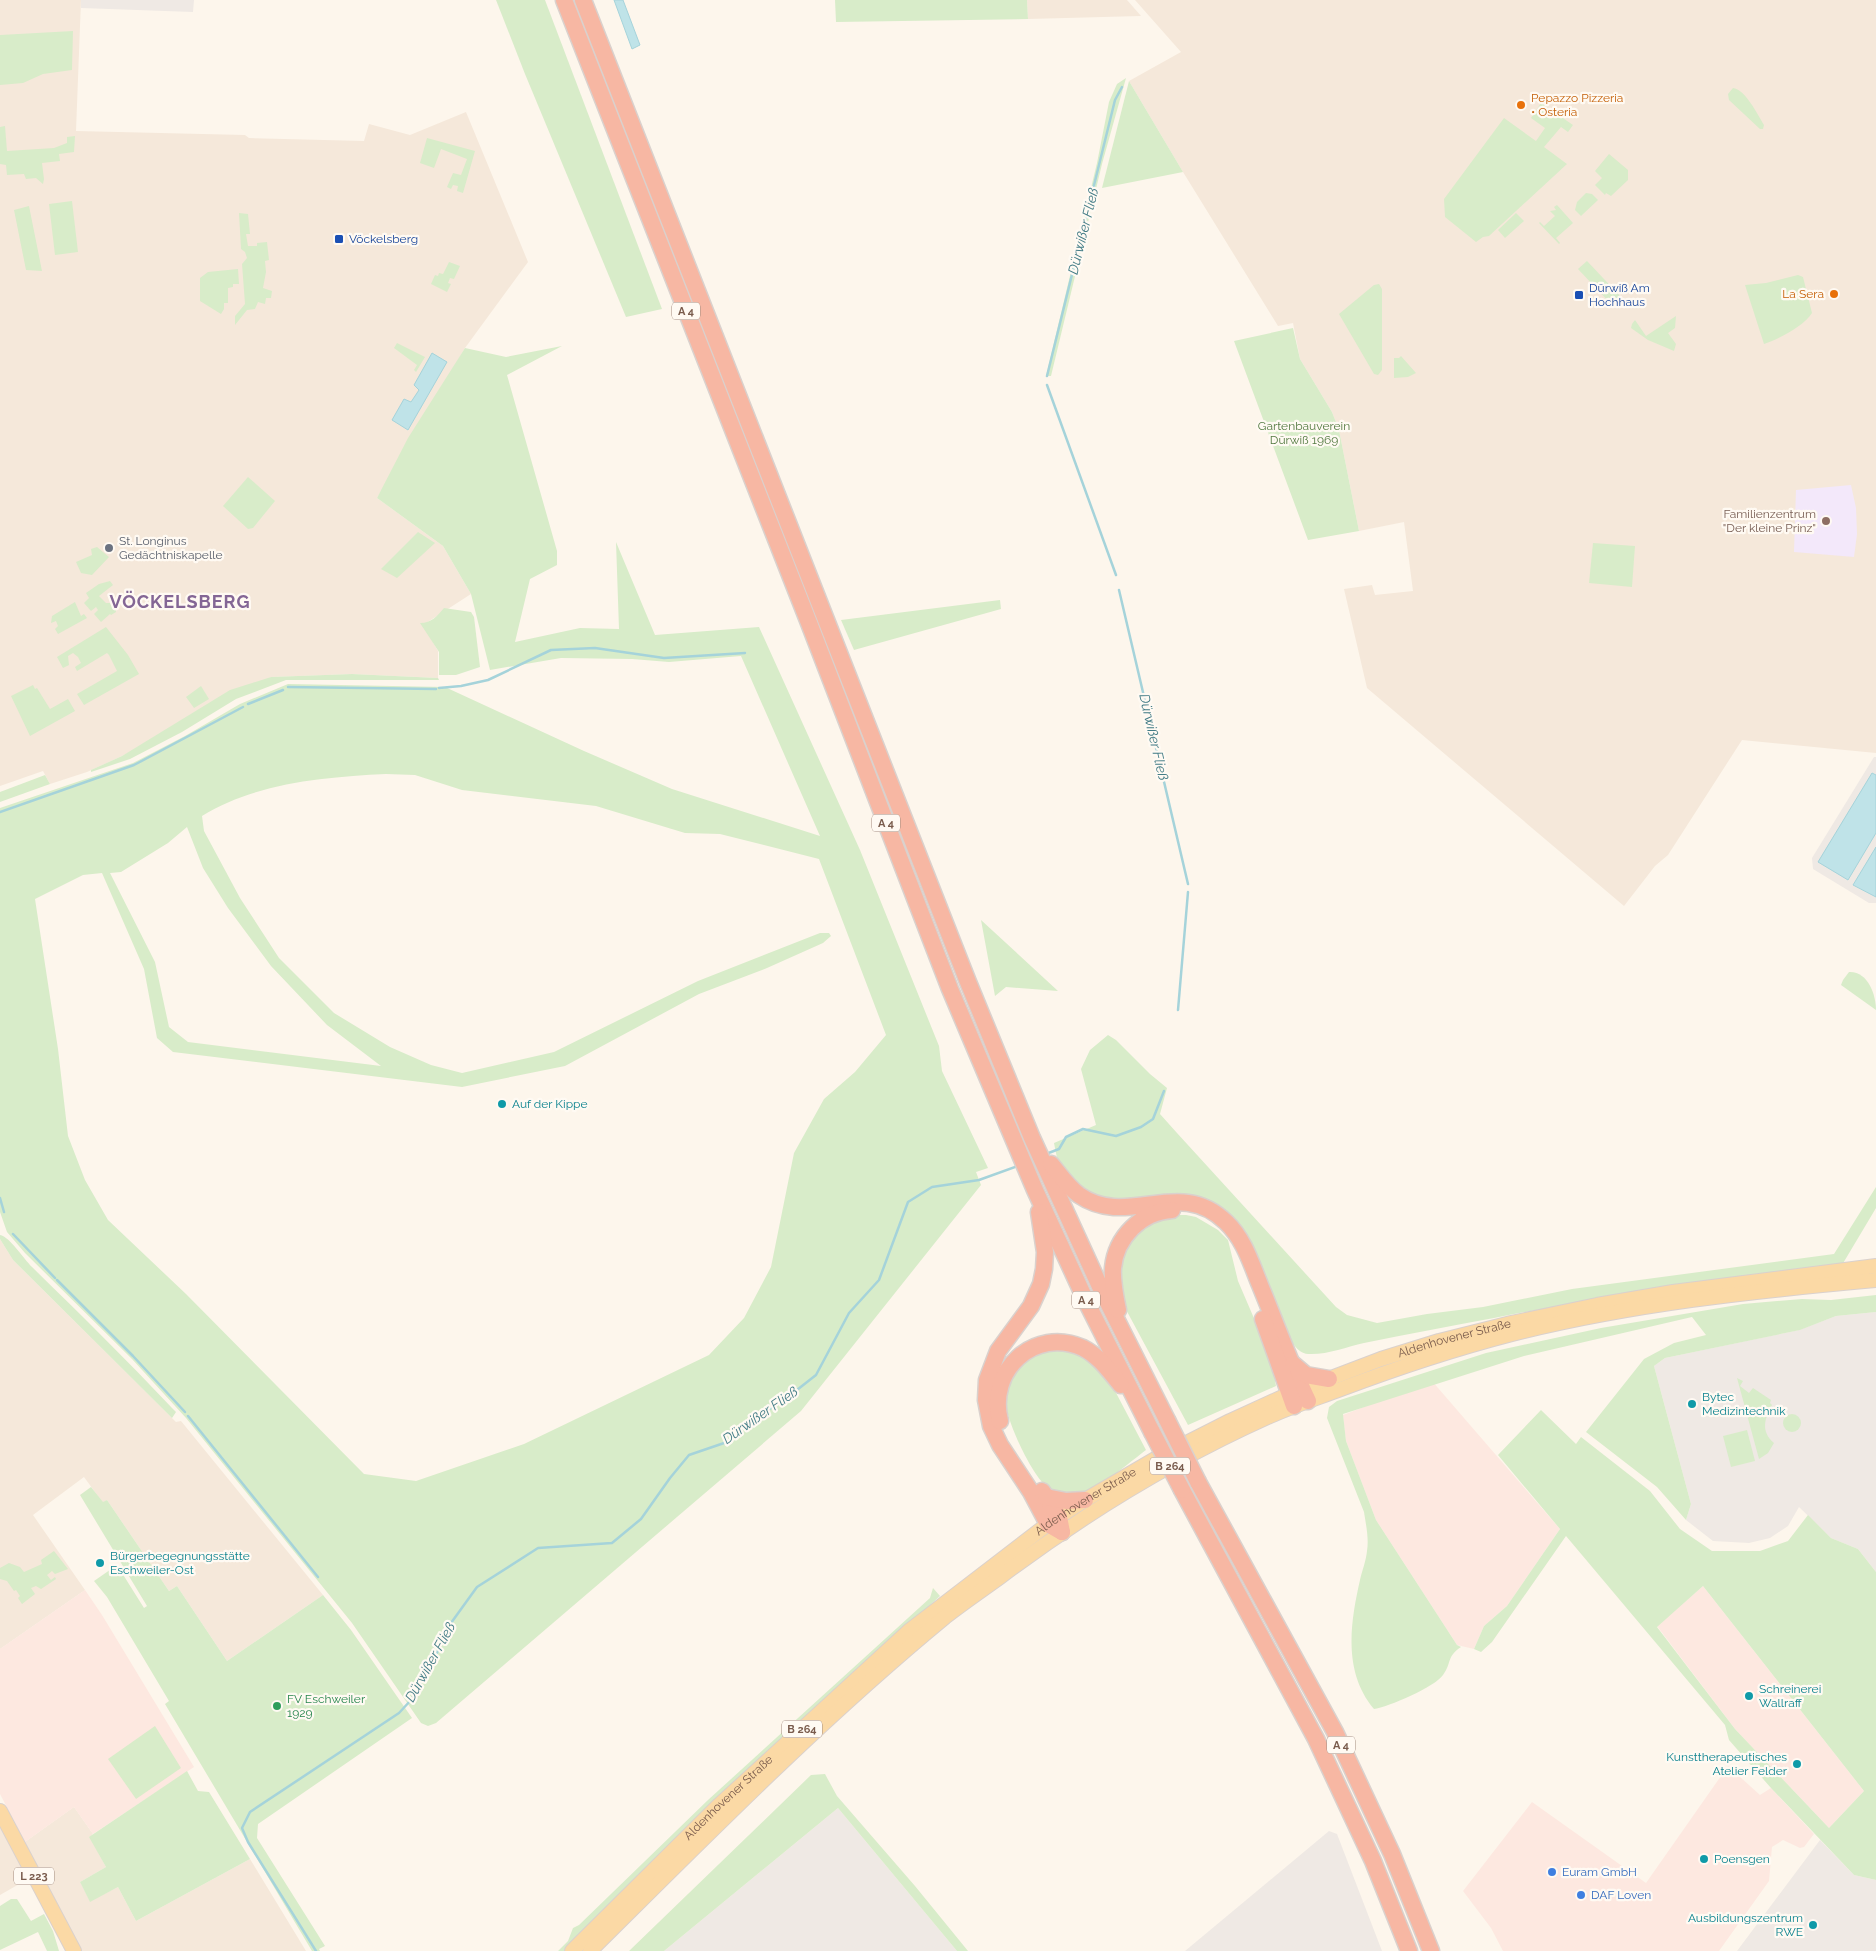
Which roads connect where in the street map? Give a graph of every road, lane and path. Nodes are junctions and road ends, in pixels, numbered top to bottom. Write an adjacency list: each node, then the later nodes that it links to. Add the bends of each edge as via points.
1 (564, 0): 4 (highway, A 4, via 950,988)
2 (583, 0): 3 (highway, A 4, via 968,982 1032,1138)
3 (1050, 1168): 7 (highway, A 4); 8 (highway, via 1073,1190 1099,1205 1126,1208 1186,1202 1205,1207 1222,1218 1244,1246)
4 (1032, 1184): 11 (highway, A 4); 14 (highway, via 1045,1252 1043,1276 1035,1299 995,1358 987,1380 986,1400 994,1432 1031,1492)
5 (1876, 1266): 9 (main road, Aldenhovener Straße, via 1597,1305 1439,1341)
6 (1876, 1280): 10 (main road, Aldenhovener Straße, via 1772,1290 1599,1316 1514,1334)
7 (1121, 1330): 10 (highway, via 1113,1279 1114,1260 1121,1242 1138,1222 1159,1212 1179,1210 1198,1214 1223,1230 1236,1251 1278,1360); 20 (highway, A 4, bridge, via 1198,1482 1334,1732 1392,1854)
8 (1292, 1363): 9 (highway, via 1311,1377); 10 (highway)
9 (1329, 1379): 10 (main road, Aldenhovener Straße)
10 (1298, 1398): 13 (main road, Aldenhovener Straße / B 264, via 1230,1421); 14 (main road, Aldenhovener Straße / B 264, via 1106,1503)
11 (1140, 1408): 12 (highway, via 1104,1364 1082,1348 1050,1343 1030,1349 1016,1359 1000,1385 997,1399 999,1419 1012,1446); 19 (highway, A 4, bridge, via 1316,1739 1373,1861)
12 (1046, 1497): 13 (highway); 14 (highway)
13 (1085, 1500): 14 (main road, Aldenhovener Straße / B 264)
14 (1056, 1524): 17 (main road, Aldenhovener Straße / B 264, via 910,1630 718,1807); 18 (main road, Aldenhovener Straße / B 264, via 844,1704)
15 (0, 1811): 16 (main road, L 223)
16 (74, 1951)
17 (572, 1951)
18 (590, 1951)
19 (1409, 1951)
20 (1431, 1951)

